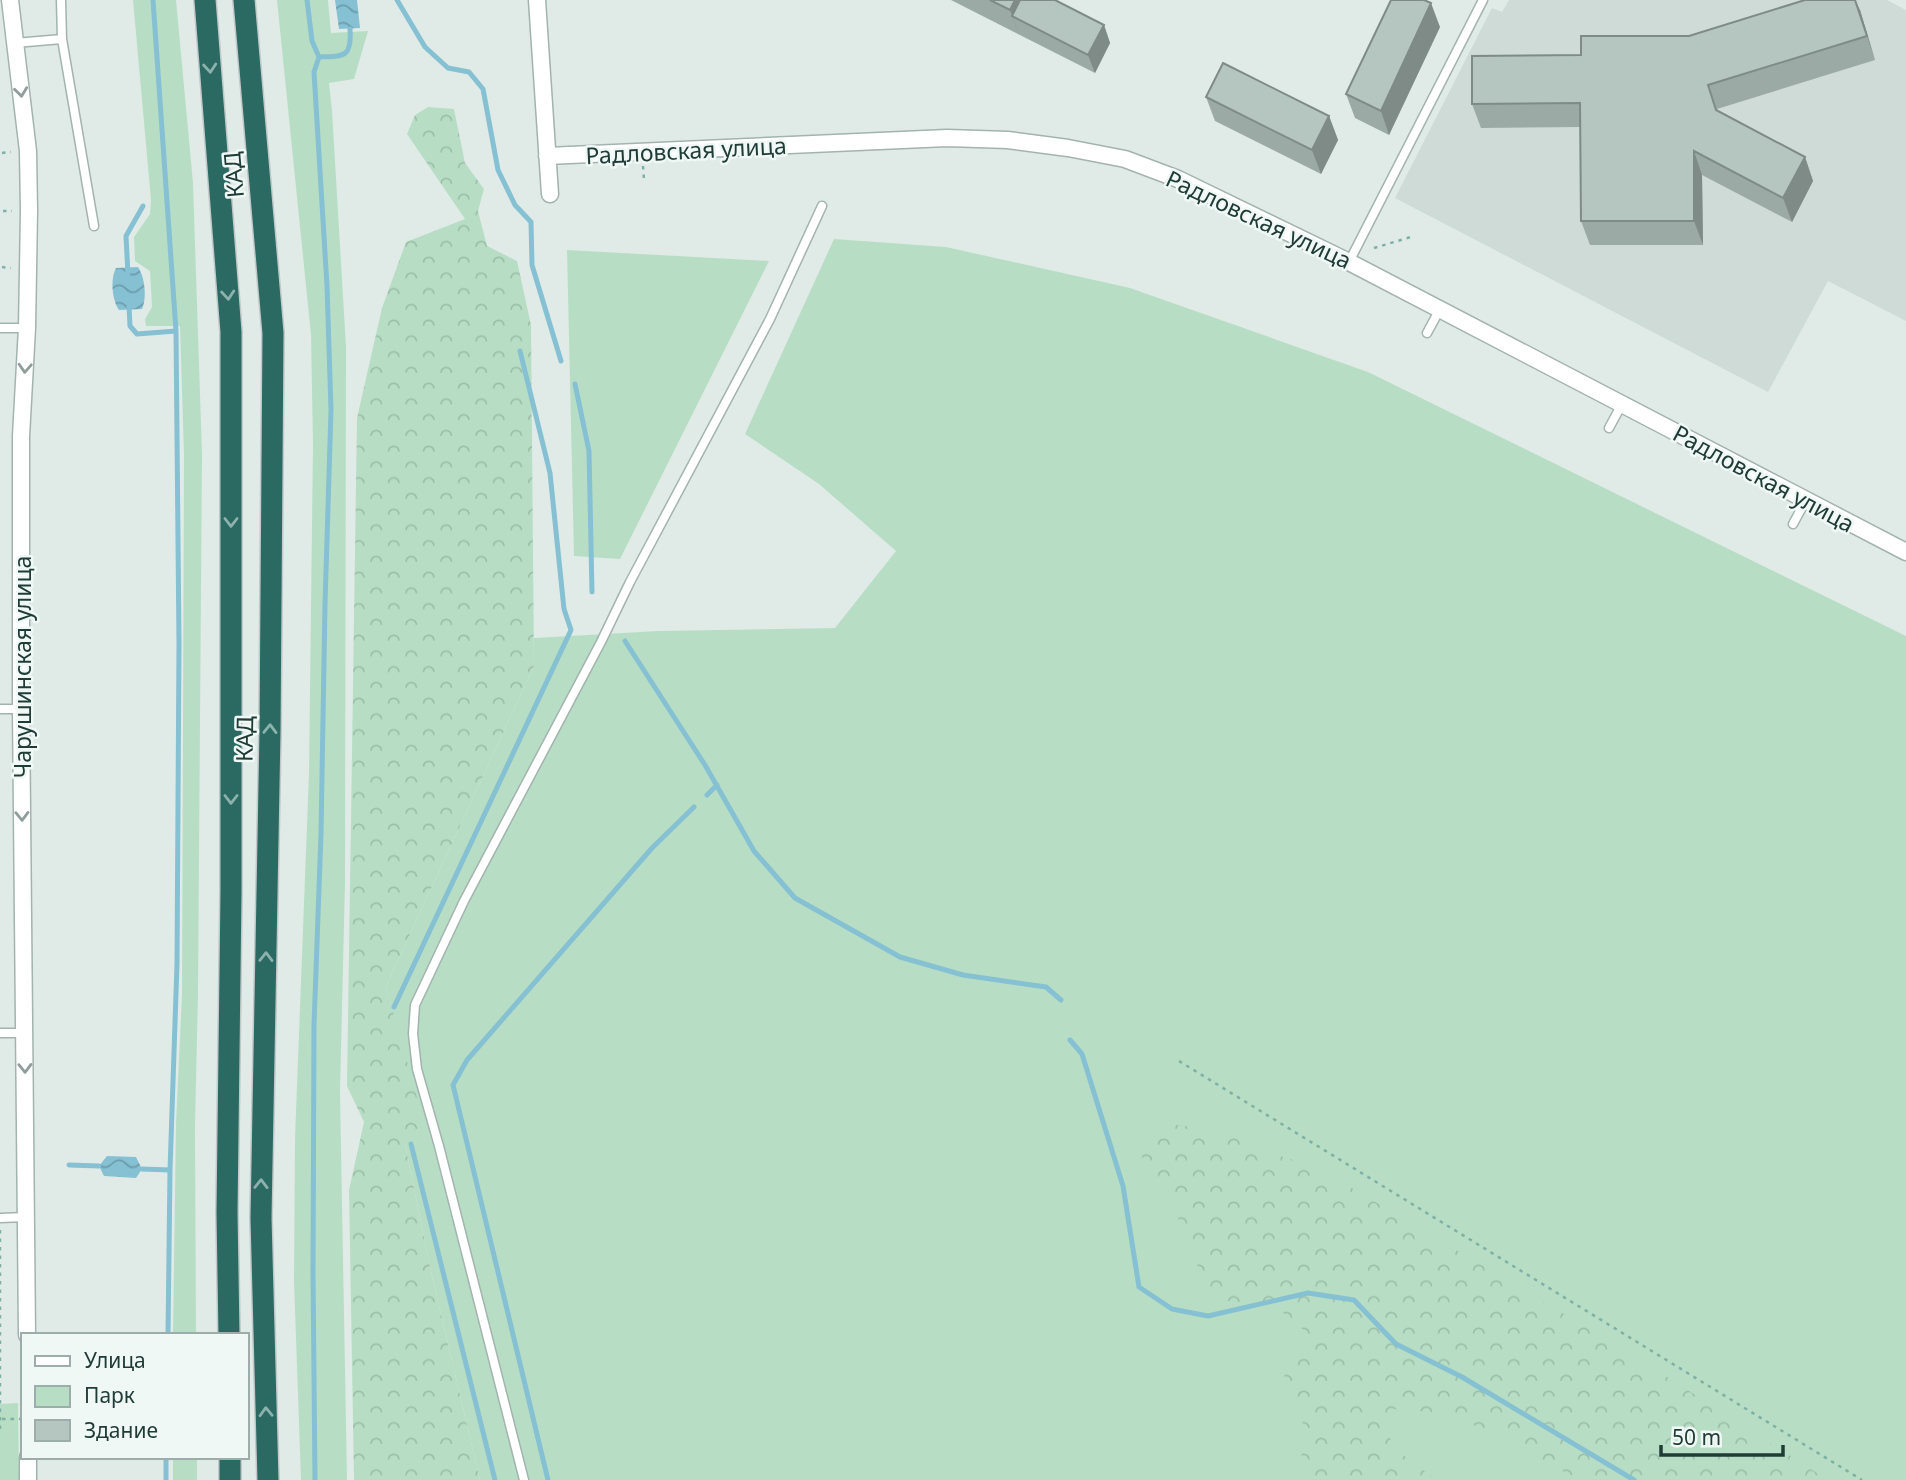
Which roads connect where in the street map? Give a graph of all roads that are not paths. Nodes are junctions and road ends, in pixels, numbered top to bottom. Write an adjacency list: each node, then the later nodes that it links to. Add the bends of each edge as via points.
1 (10, 0): 8 (street, Чарушинская улица)
2 (61, 0): 7 (lane)
3 (205, 0): 30 (highway, КАД, one-way to 30, via 231,332)
4 (244, 0): 35 (highway, КАД, one-way to 4, via 261,1218 273,333)
5 (537, 0): 9 (street)
6 (1483, 0): 13 (lane)
7 (62, 39): 8 (lane); 12 (lane)
8 (15, 43): 16 (street, Чарушинская улица, one-way to 16, via 28,151)
9 (547, 156): 10 (street); 13 (street, Радловская улица, via 947,138 1008,140 1125,159 1178,179)
10 (550, 194)
11 (821, 206): 36 (lane, via 770,319 464,901 415,1004 416,1069)
12 (94, 226)
13 (1349, 262): 14 (street, Радловская улица)
14 (1440, 309): 17 (lane); 18 (street, Радловская улица)
15 (0, 328): 16 (lane)
16 (27, 328): 24 (street, Чарушинская улица, one-way to 24, via 21,436)
17 (1427, 333)
18 (1622, 404): 19 (lane); 20 (street, Радловская улица)
19 (1609, 428)
20 (1806, 500): 21 (lane); 22 (street, Радловская улица)
21 (1793, 524)
22 (1906, 552)
23 (0, 709): 24 (lane)
24 (21, 709): 26 (street, Чарушинская улица, one-way to 26)
25 (0, 1033): 26 (lane)
26 (25, 1033): 27 (street, Чарушинская улица, one-way to 27)
27 (27, 1217): 28 (lane); 29 (street, Чарушинская улица)
28 (0, 1218)
29 (27, 1333)
30 (229, 1333)
31 (28, 1459): 33 (street)
32 (230, 1459): 34 (highway)
33 (28, 1480)
34 (230, 1480)
35 (268, 1480)
36 (524, 1480)

